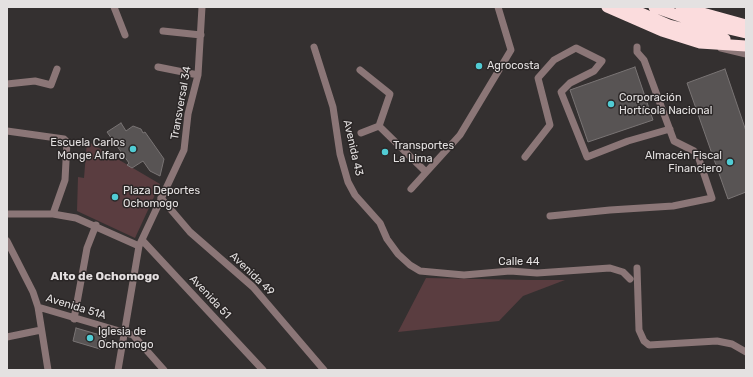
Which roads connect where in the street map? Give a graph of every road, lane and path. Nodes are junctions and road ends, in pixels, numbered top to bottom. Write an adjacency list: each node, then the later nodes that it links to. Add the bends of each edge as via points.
1 (114, 7): 11 (street)
2 (202, 7): 10 (street, Transversal 34)
3 (498, 7): 27 (street, via 511,50 460,135)
4 (627, 7): 13 (highway, via 669,25)
5 (654, 7): 8 (highway, via 697,22)
6 (681, 7): 8 (highway)
7 (612, 12): 12 (highway)
8 (746, 26)
9 (163, 31): 10 (street)
10 (201, 35): 20 (street, Transversal 34)
11 (125, 36)
12 (700, 43): 13 (highway); 16 (street)
13 (746, 45)
14 (314, 46): 36 (street, Avenida 43, via 333,107 340,154 348,182 355,195 380,223 387,239)
15 (637, 47): 23 (street)
16 (746, 54)
17 (158, 67): 20 (street)
18 (57, 69): 21 (street, via 50,85 35,81)
19 (360, 70): 22 (street, via 390,94)
20 (198, 75): 29 (street, Transversal 34, via 188,114 184,150)
21 (7, 84)
22 (379, 126): 25 (street); 27 (street)
23 (670, 129): 26 (street, via 587,156 561,92 570,83 594,71 602,61 576,48 554,60 538,78 550,125); 32 (street, via 674,141 694,151 698,156 712,198 673,206)
24 (7, 131): 31 (street, via 64,139 68,148 65,180)
25 (361, 133)
26 (525, 157)
27 (426, 172): 28 (street)
28 (411, 189)
29 (161, 198): 35 (street, Transversal 34); 49 (street, Avenida 49, via 190,232 253,288)
30 (7, 214): 31 (street, Avenida 51)
31 (53, 214): 33 (street, Avenida 51)
32 (550, 216)
33 (96, 225): 35 (street, Avenida 51); 40 (street, via 87,248)
34 (7, 241): 39 (street)
35 (141, 243): 42 (street, Transversal 34); 48 (street, Avenida 51)
36 (407, 263): 38 (street, Calle 44, via 420,272 464,275 610,268 623,272)
37 (637, 268): 44 (street, via 639,330 649,345 717,341 732,344)
38 (630, 278)
39 (38, 307): 40 (street, Avenida 51A); 41 (street)
40 (74, 319): 42 (street, Avenida 51A)
41 (41, 330): 43 (street); 45 (street)
42 (124, 333): 46 (street, Transversal 34); 47 (street, Avenida 51A, via 133,335)
43 (7, 337)
44 (746, 352)
45 (48, 370)
46 (118, 370)
47 (164, 370)
48 (263, 370)
49 (324, 370)

